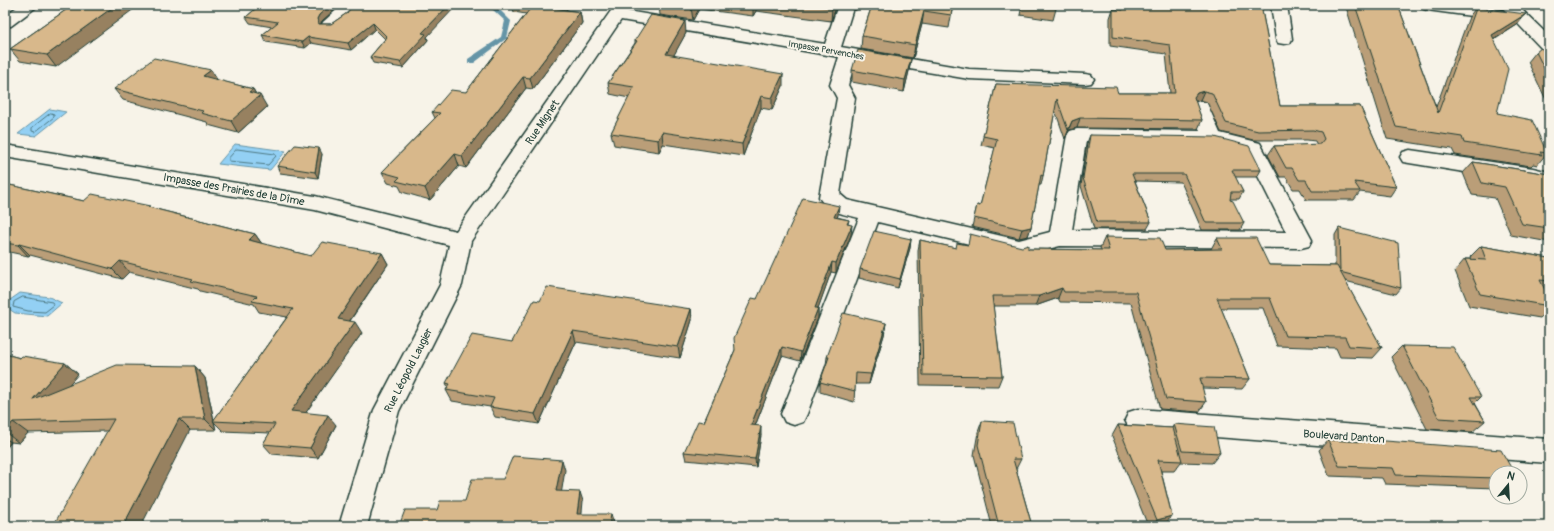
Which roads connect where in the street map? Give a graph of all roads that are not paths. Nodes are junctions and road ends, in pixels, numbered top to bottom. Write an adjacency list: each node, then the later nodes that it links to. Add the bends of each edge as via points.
1 (31, 5): 9 (street)
2 (352, 5): 10 (street)
3 (846, 5): 13 (street)
4 (1279, 5): 11 (street)
5 (1427, 5): 8 (street)
6 (1508, 5): 8 (street)
7 (619, 10): 13 (street, Impasse Pervenches); 24 (street, Rue Mignet)
8 (1521, 18): 12 (street)
9 (5, 22)
10 (329, 26)
11 (1284, 39)
12 (1549, 46)
13 (840, 52): 14 (street, Impasse Pervenches, via 969,74); 22 (street, via 839,85 846,98 829,197 841,206)
14 (1085, 79)
15 (1200, 108): 16 (street)
16 (1212, 137): 17 (street); 23 (street, via 1077,135)
17 (1253, 148): 18 (street); 23 (street, via 1302,240)
18 (1276, 148)
19 (5, 151): 24 (street, Impasse des Prairies de la Dîme, via 315,202)
20 (1410, 157): 21 (street)
21 (1549, 179)
22 (871, 213): 23 (street, via 1019,248); 25 (street)
23 (1060, 238)
24 (461, 240): 28 (street, Rue Léopold Laugier, via 452,285 387,410)
25 (794, 414)
26 (1138, 420): 27 (street, Boulevard Danton)
27 (1549, 452)
28 (353, 526)

